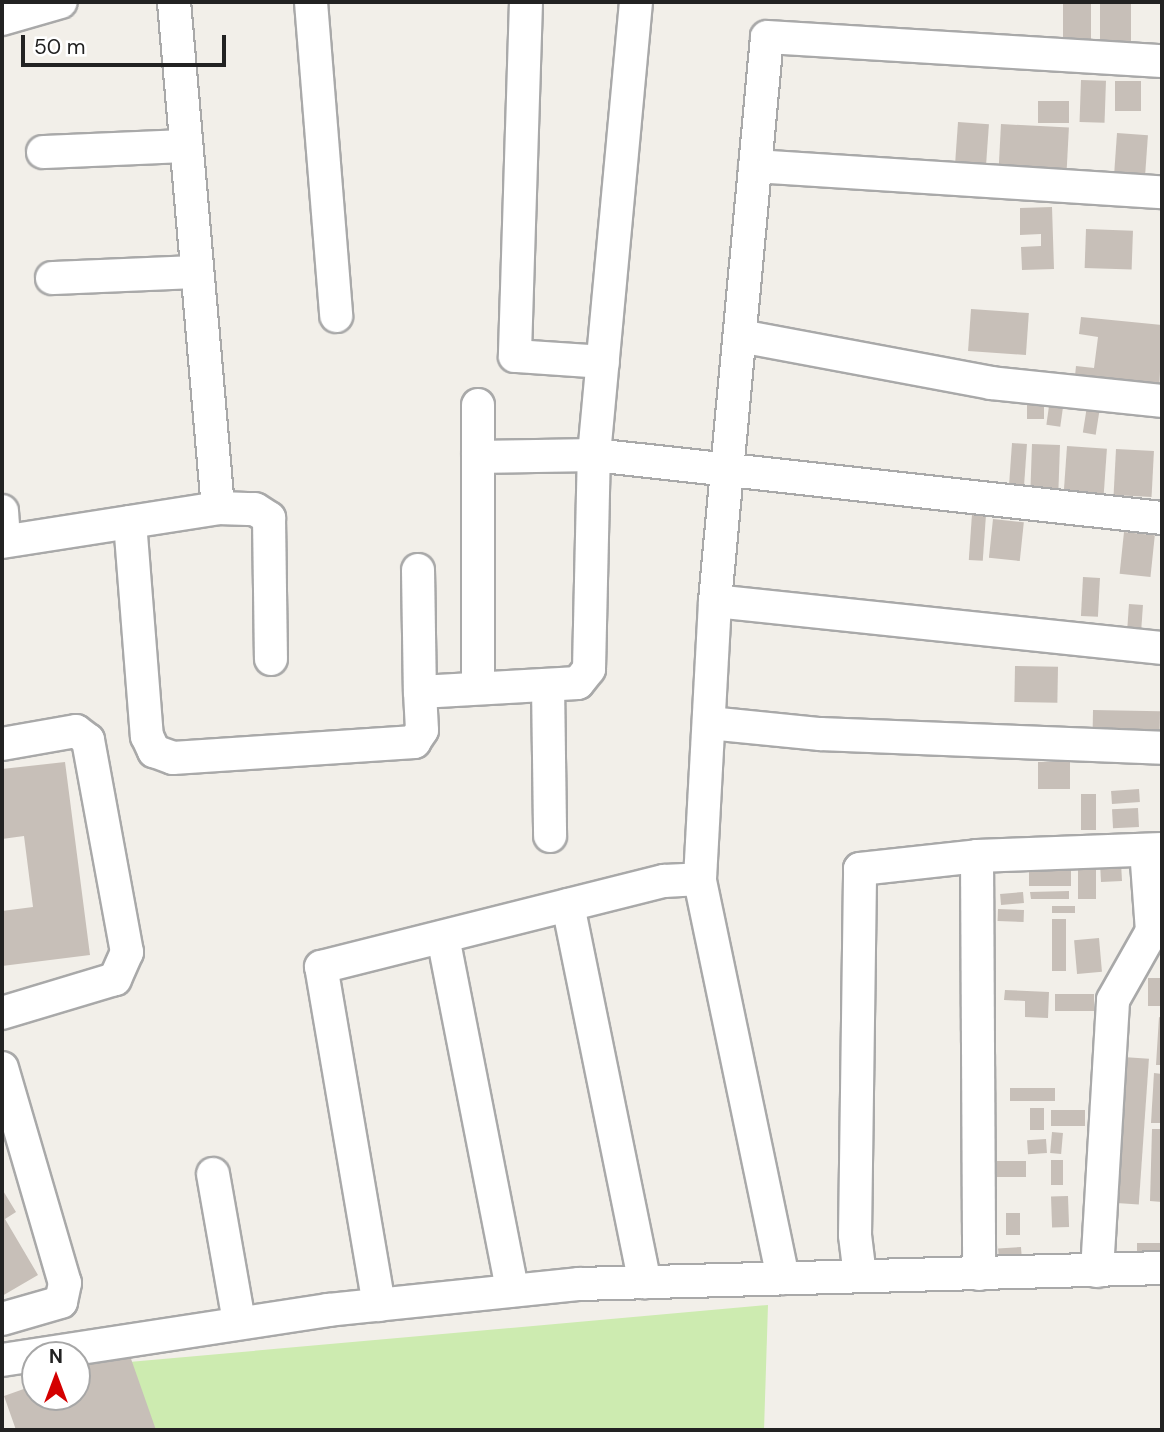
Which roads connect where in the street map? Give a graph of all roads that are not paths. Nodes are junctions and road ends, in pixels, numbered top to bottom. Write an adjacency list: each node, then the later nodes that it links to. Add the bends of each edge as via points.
1 (61, 2): 6 (street)
2 (174, 2): 8 (street)
3 (311, 2): 14 (street)
4 (526, 2): 16 (street, via 515,356)
5 (636, 2): 16 (street)
6 (2, 19)
7 (1162, 61): 10 (street, via 767,37)
8 (186, 146): 9 (street); 12 (street)
9 (43, 152)
10 (755, 166): 11 (street); 15 (street)
11 (1162, 192)
12 (197, 272): 13 (street); 22 (street)
13 (52, 278)
14 (336, 316)
15 (740, 336): 17 (street, via 991,383); 21 (street)
16 (603, 362): 19 (street)
17 (1162, 401)
18 (478, 405): 20 (street)
19 (594, 455): 20 (street); 21 (street); 30 (street, via 589,669 578,683)
20 (478, 457): 31 (street)
21 (727, 470): 23 (street); 27 (street)
22 (218, 508): 24 (street); 29 (street, via 255,509 269,518)
23 (1162, 518)
24 (130, 522): 25 (street); 32 (street, via 147,736 154,751 173,758 414,742 422,730)
25 (3, 531)
26 (418, 570): 32 (street)
27 (715, 601): 28 (street); 33 (street)
28 (1162, 648)
29 (271, 659)
30 (548, 685): 31 (street); 36 (street)
31 (478, 687): 32 (street)
32 (420, 692)
33 (709, 723): 35 (street, via 820,734); 39 (street)
34 (2, 744): 42 (street, via 76,731 88,740 127,952 115,978)
35 (1162, 748)
36 (550, 836)
37 (1157, 843): 38 (street); 46 (street, via 1152,931 1113,1000)
38 (977, 856): 47 (street); 48 (street, via 860,869 855,1235)
39 (700, 879): 40 (street, via 664,881); 49 (street)
40 (568, 905): 41 (street); 50 (street)
41 (443, 937): 51 (street); 52 (street, via 321,967)
42 (2, 1013)
43 (2, 1068): 53 (street, via 65,1283 61,1302)
44 (213, 1174): 54 (street)
45 (1162, 1268): 46 (street)
46 (1097, 1271): 47 (street)
47 (979, 1274): 48 (street)
48 (860, 1276): 49 (street)
49 (783, 1278): 50 (street)
50 (645, 1282): 51 (street)
51 (512, 1290): 52 (street)
52 (379, 1305): 54 (street)
53 (2, 1319)
54 (239, 1322): 55 (street)
55 (2, 1360)

